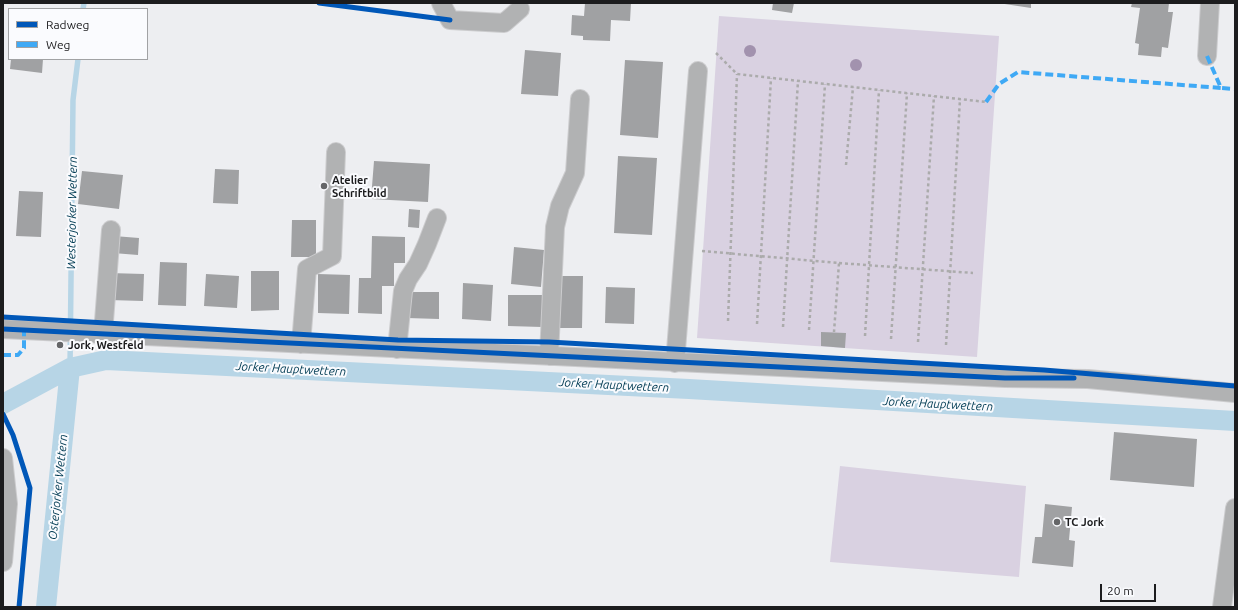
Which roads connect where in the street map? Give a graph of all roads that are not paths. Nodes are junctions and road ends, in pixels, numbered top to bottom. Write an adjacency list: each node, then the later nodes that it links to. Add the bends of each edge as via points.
1 (442, 3): 3 (street, via 450,20 504,23)
2 (1210, 3): 4 (street)
3 (520, 9)
4 (1207, 56)
5 (698, 71): 15 (street)
6 (580, 99): 14 (street, via 575,173 560,206 555,227)
7 (336, 152): 12 (street, via 332,256 307,269)
8 (437, 218): 13 (street, via 428,244 403,291)
9 (111, 230): 11 (street)
10 (3, 329): 11 (street)
11 (102, 334): 12 (street)
12 (301, 344): 13 (street)
13 (397, 349): 14 (street)
14 (549, 356): 15 (street)
15 (675, 363): 16 (street, via 1005,378 1088,378)
16 (1235, 393)
17 (3, 458): 20 (street, via 8,504)
18 (1235, 508): 19 (street)
19 (1234, 528): 21 (street)
20 (3, 562)
21 (1232, 567): 22 (street)
22 (1222, 607)

